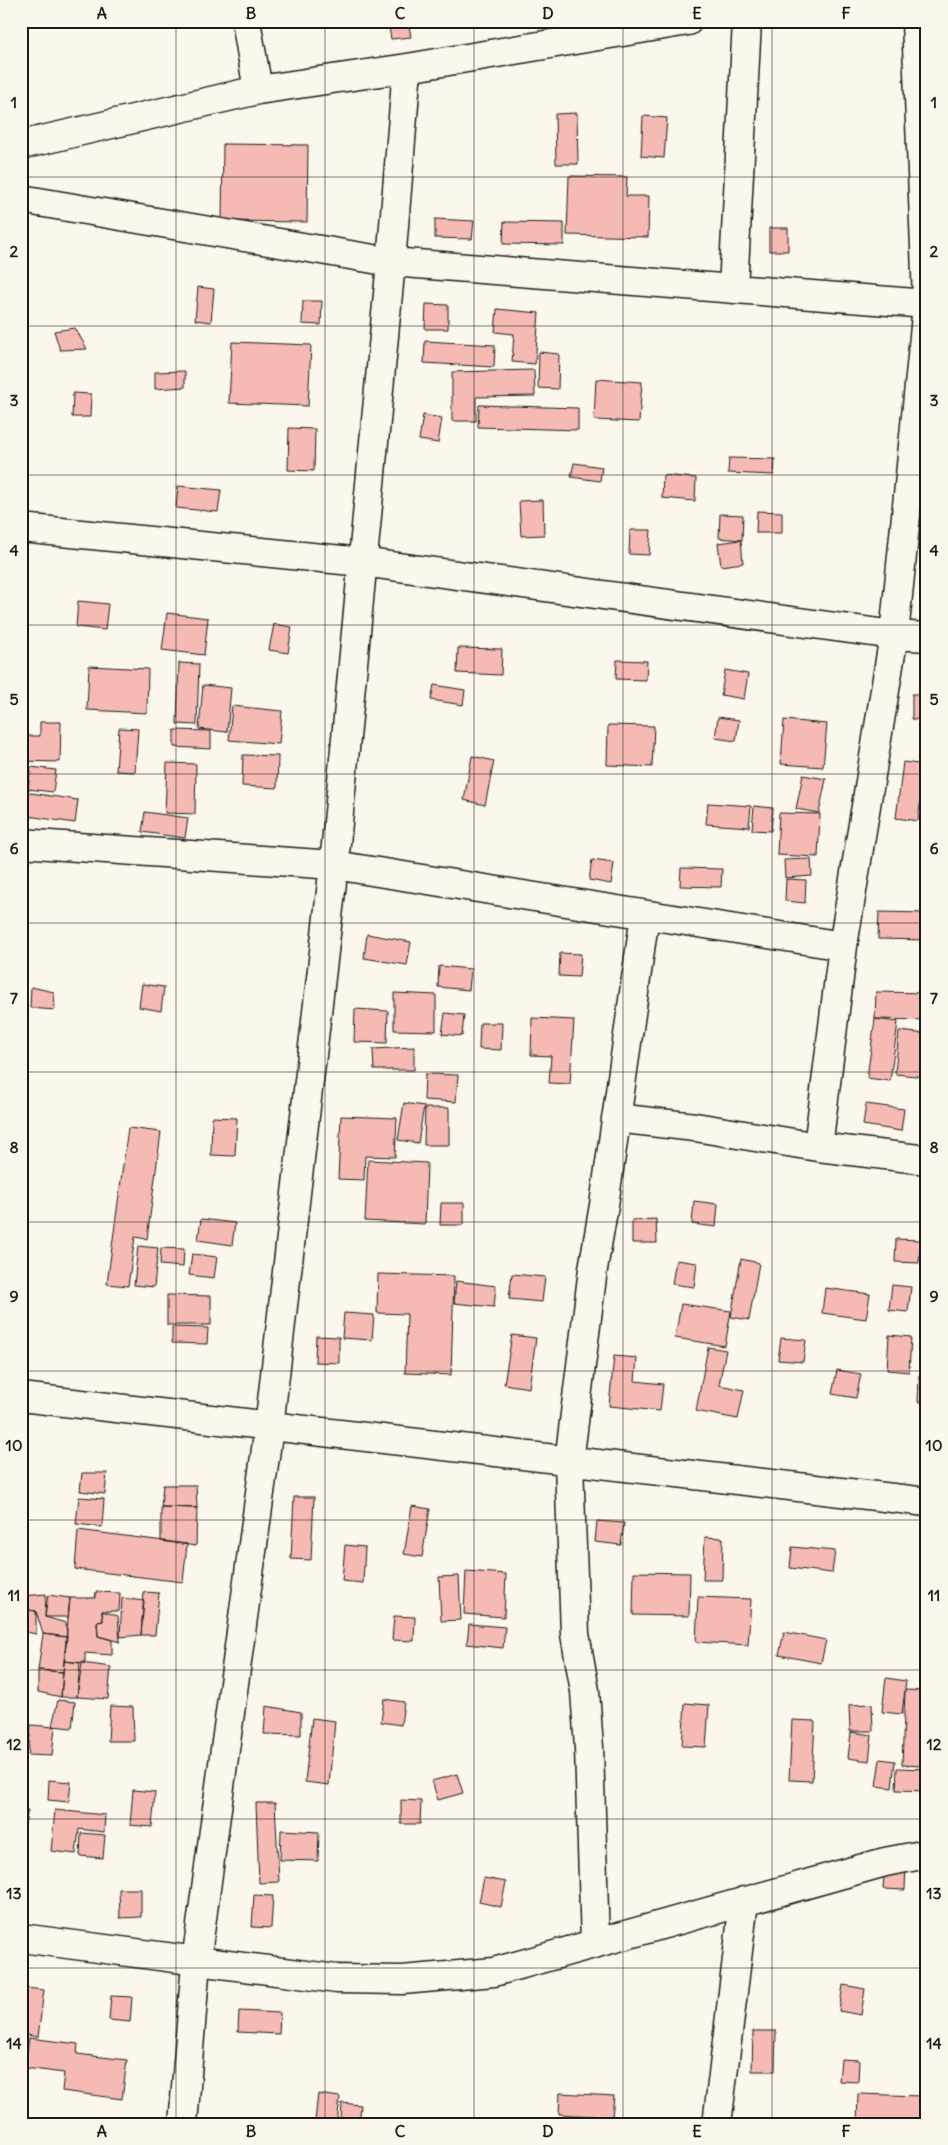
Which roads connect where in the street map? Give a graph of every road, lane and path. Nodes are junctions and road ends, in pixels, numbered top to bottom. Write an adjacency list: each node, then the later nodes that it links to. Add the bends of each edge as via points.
1 (246, 21): 6 (street)
2 (688, 21): 5 (street)
3 (747, 21): 10 (street)
4 (916, 21): 11 (street)
5 (406, 68): 6 (street); 9 (street)
6 (258, 90): 7 (street)
7 (21, 145)
8 (21, 199): 9 (street)
9 (391, 262): 10 (street); 14 (street)
10 (734, 289): 12 (street)
11 (927, 299)
12 (927, 305): 15 (street)
13 (21, 528): 14 (street)
14 (362, 562): 15 (street); 18 (street)
15 (894, 635): 16 (street); 20 (street)
16 (927, 637)
17 (21, 843): 18 (street)
18 (334, 865): 19 (street); 25 (street)
19 (645, 914): 20 (street); 21 (street)
20 (844, 946): 22 (street)
21 (616, 1118): 22 (street); 26 (street)
22 (818, 1147): 23 (street)
23 (927, 1160)
24 (21, 1397): 25 (street)
25 (270, 1427): 26 (street); 32 (street)
26 (569, 1462): 27 (street); 31 (street, via 575,1634 585,1691 589,1748)
27 (927, 1502)
28 (927, 1854): 29 (street, via 885,1862)
29 (744, 1901): 31 (street); 34 (street)
30 (21, 1938): 32 (street)
31 (595, 1944): 32 (street, via 494,1972 402,1980 336,1980)
32 (196, 1962): 33 (street)
33 (183, 2124)
34 (717, 2124)

